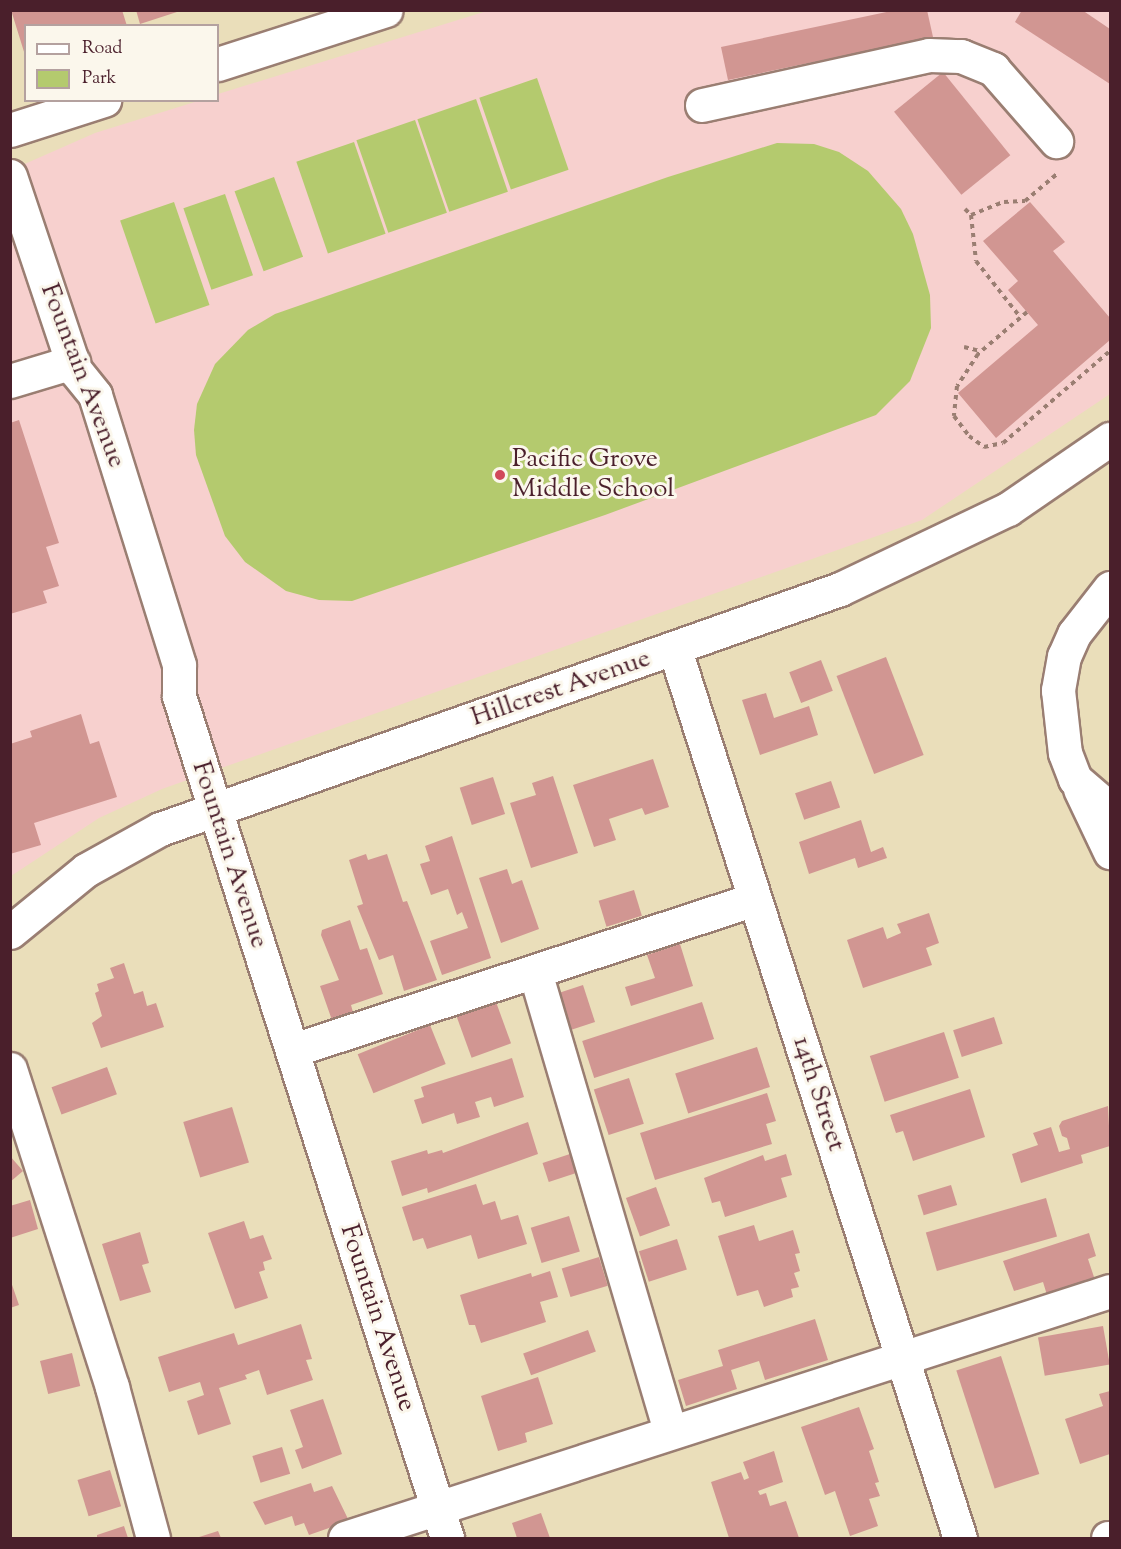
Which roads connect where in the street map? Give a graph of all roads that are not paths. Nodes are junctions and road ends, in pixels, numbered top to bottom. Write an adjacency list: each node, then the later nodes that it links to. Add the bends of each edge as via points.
1 (386, 10): 2 (street)
2 (219, 64)
3 (98, 102): 5 (street)
4 (702, 105): 6 (street, via 929,55 961,56 993,69)
5 (10, 130)
6 (1060, 154)
7 (10, 176): 8 (street, Fountain Avenue)
8 (73, 362): 9 (street); 14 (street, Fountain Avenue, via 95,395 179,665 179,696)
9 (10, 381)
10 (1110, 439): 12 (street, Hillcrest Avenue, via 1008,509 938,545 840,589)
11 (1110, 588): 13 (street, via 1074,634 1064,656 1058,690 1065,753)
12 (675, 650): 14 (street, Hillcrest Avenue); 17 (street, 14th Street)
13 (1075, 779): 15 (street); 16 (street)
14 (213, 807): 18 (street, Hillcrest Avenue, via 121,848 48,898); 20 (street, Fountain Avenue)
15 (1110, 810)
16 (1110, 852)
17 (753, 900): 19 (street); 23 (street, 14th Street)
18 (10, 932)
19 (536, 972): 20 (street); 24 (street)
20 (292, 1050): 25 (street, Fountain Avenue)
21 (10, 1069): 26 (street, via 112,1387)
22 (1110, 1291): 23 (street)
23 (904, 1358): 24 (street); 28 (street, 14th Street)
24 (670, 1431): 25 (street)
25 (442, 1524): 27 (street)
26 (153, 1539)
27 (345, 1539)
28 (960, 1539)

